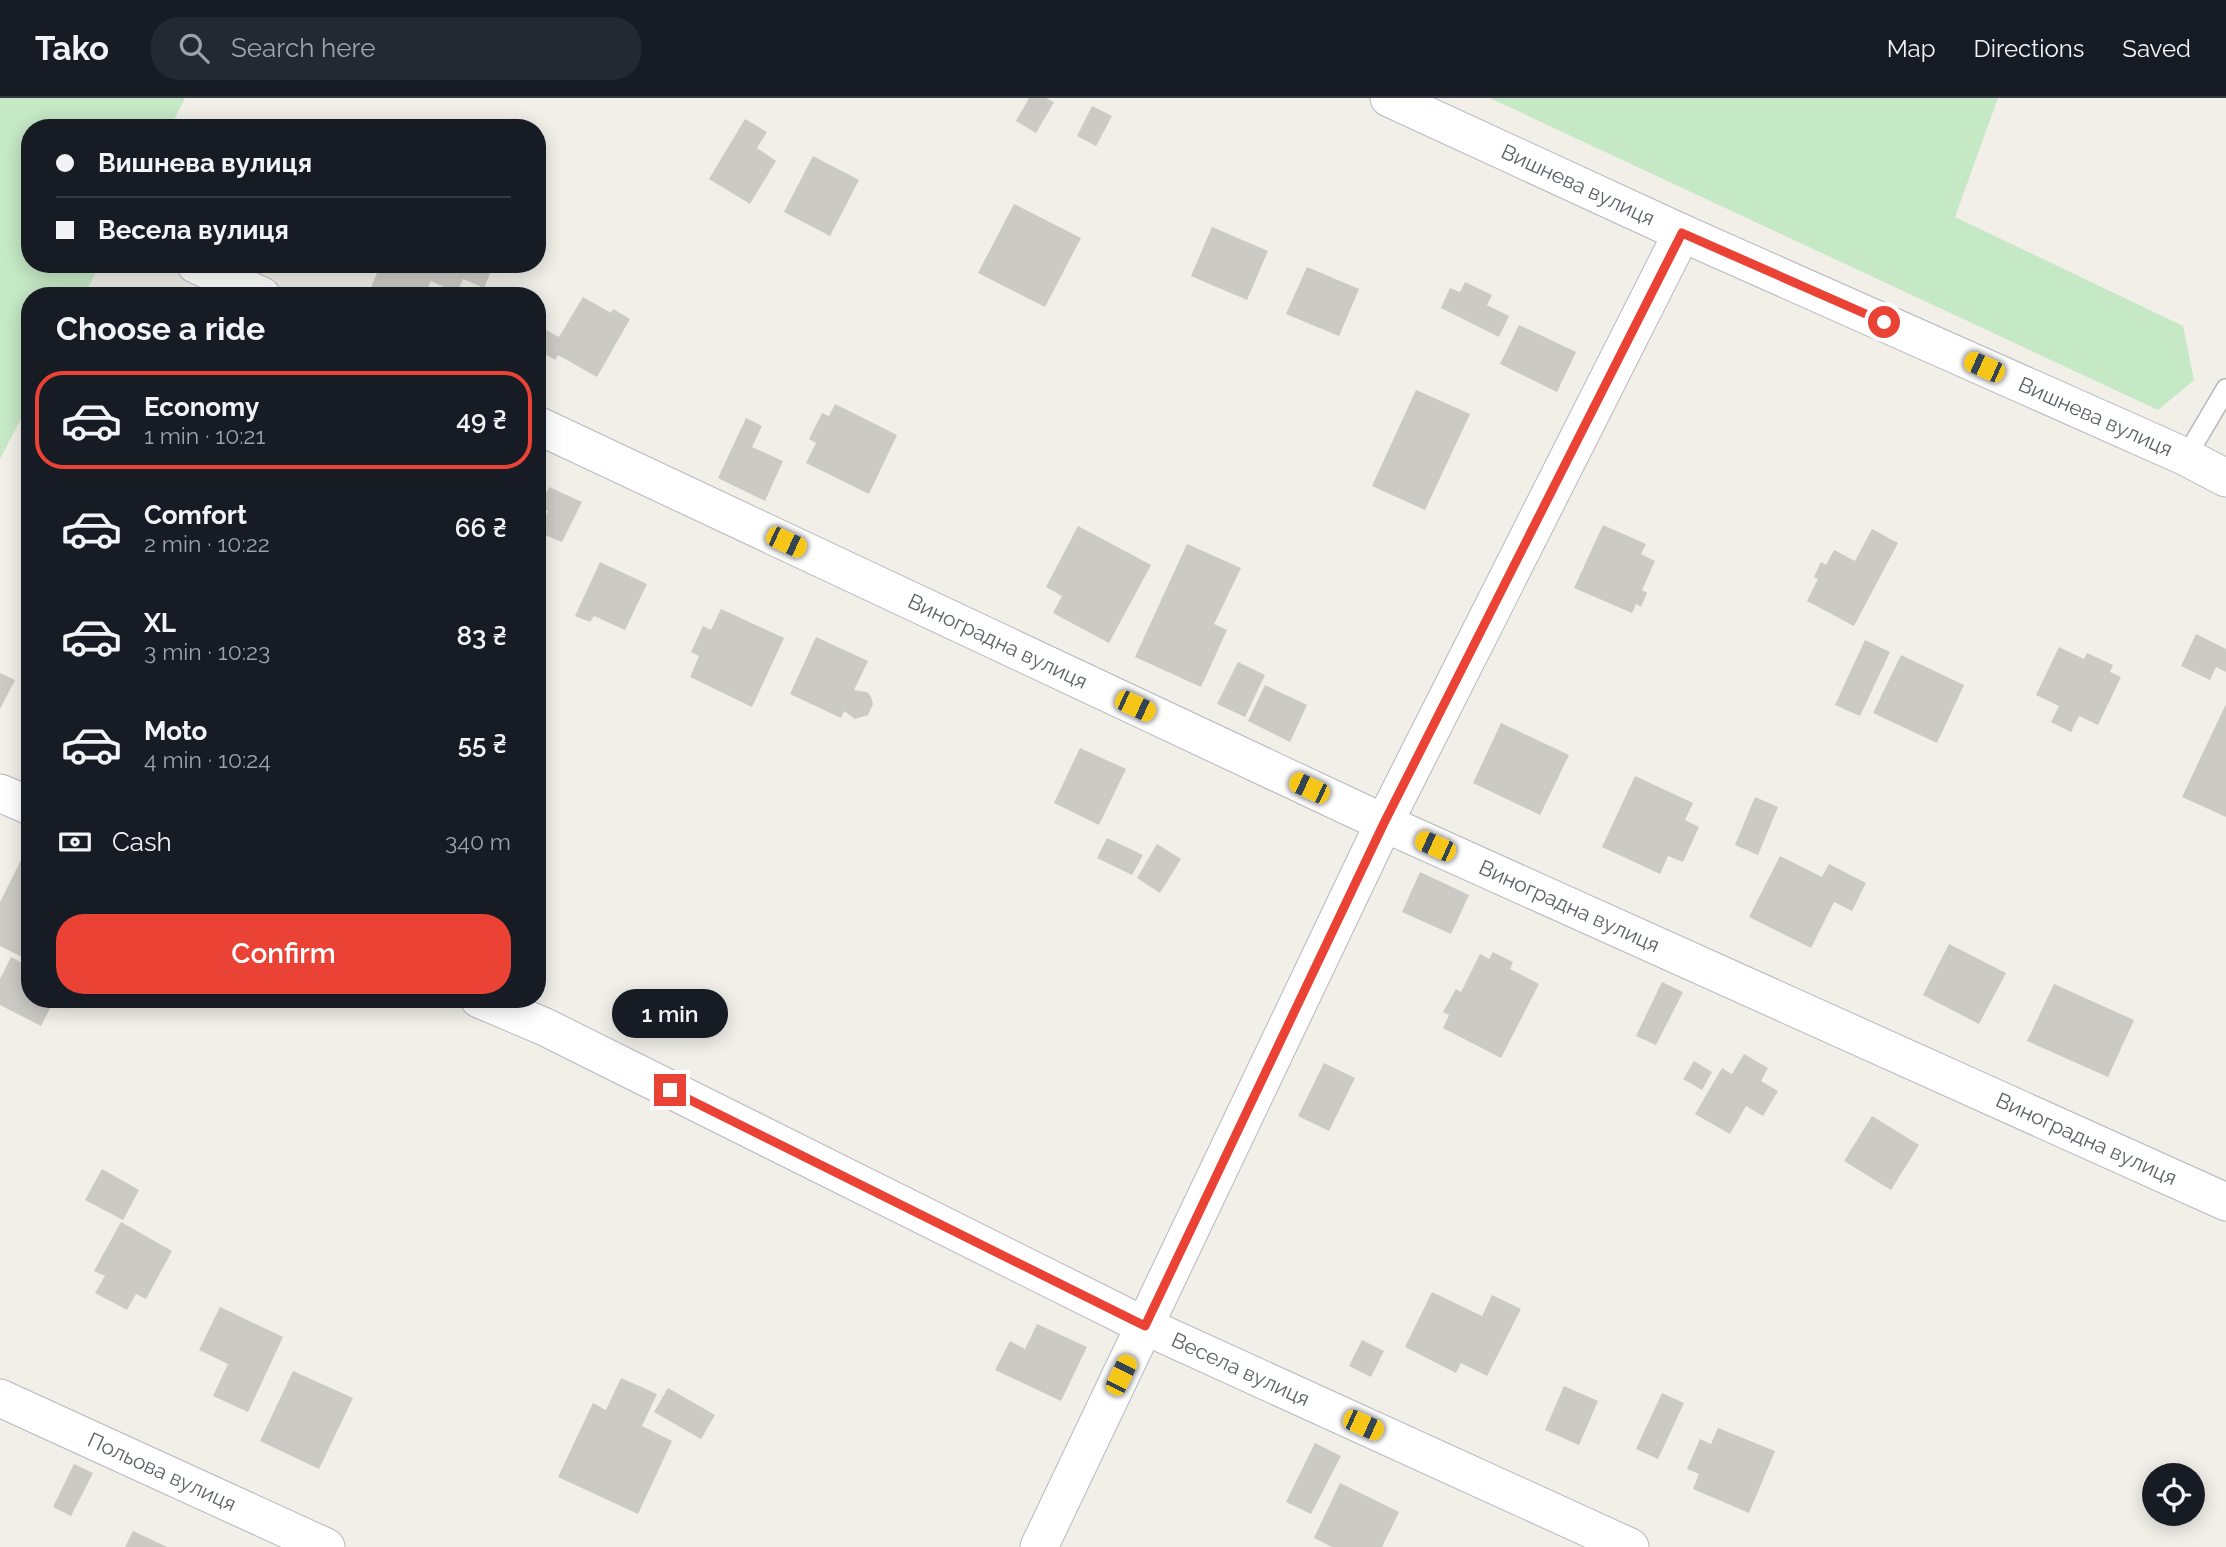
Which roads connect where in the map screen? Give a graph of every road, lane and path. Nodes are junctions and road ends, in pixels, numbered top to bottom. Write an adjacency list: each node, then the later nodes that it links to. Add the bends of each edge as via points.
1 (1389, 98): 2 (street, Вишнева вулиця)
2 (1682, 233): 7 (street, Вишнева вулиця); 11 (street)
3 (214, 273): 4 (street)
4 (243, 287)
5 (2226, 389): 7 (lane)
6 (546, 429): 11 (street, Виноградна вулиця)
7 (2186, 457): 8 (street, Вишнева вулиця)
8 (2226, 478)
9 (0, 793): 10 (street)
10 (21, 802)
11 (1384, 823): 13 (street, Виноградна вулиця); 14 (street)
12 (500, 1008): 14 (street, Весела вулиця)
13 (2226, 1202)
14 (1145, 1326): 17 (street); 18 (street, Весела вулиця)
15 (0, 1398): 16 (street, Польова вулиця)
16 (326, 1547)
17 (1039, 1547)
18 (1630, 1547)

